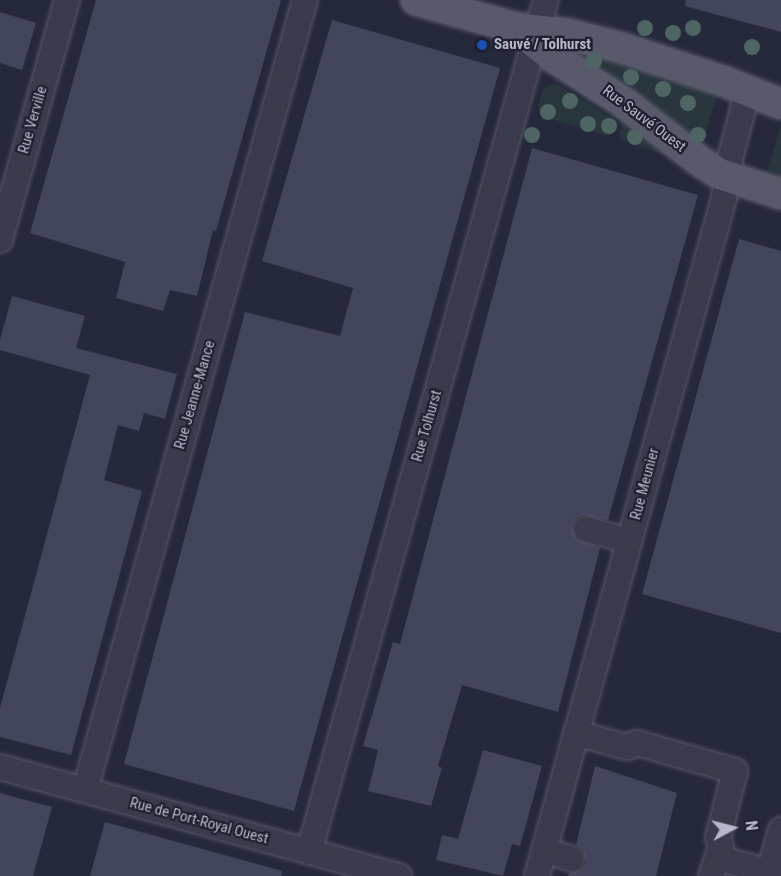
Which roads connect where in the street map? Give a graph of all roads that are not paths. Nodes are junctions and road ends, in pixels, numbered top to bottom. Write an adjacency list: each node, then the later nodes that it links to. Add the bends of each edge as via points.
1 (67, 0): 9 (street, Rue Verville)
2 (305, 0): 14 (street, Rue Jeanne-Mance)
3 (416, 0): 5 (main road, Rue Sauvé Ouest)
4 (546, 0): 5 (street, Rue Tolhurst)
5 (529, 33): 6 (main road, Rue Sauvé Ouest, via 568,34 622,48); 7 (main road, Rue Sauvé Ouest, via 701,162); 17 (street, Rue Tolhurst)
6 (771, 98): 7 (street, Rue Meunier)
7 (727, 176): 8 (main road, Rue Sauvé Ouest); 11 (street, Rue Meunier)
8 (781, 194)
9 (0, 240)
10 (586, 529): 11 (street)
11 (629, 541): 12 (street, Rue Meunier)
12 (578, 727): 16 (street, Rue Meunier); 19 (street, via 631,735 637,743 735,771)
13 (0, 766): 14 (street, Rue de Port-Royal Ouest)
14 (85, 790): 17 (street, Rue de Port-Royal Ouest)
15 (781, 830): 20 (street)
16 (544, 850): 18 (street); 22 (street, Rue Meunier)
17 (309, 852): 21 (street, Rue de Port-Royal Ouest)
18 (572, 859)
19 (715, 867): 20 (street)
20 (769, 874)
21 (399, 876)
22 (537, 876)

